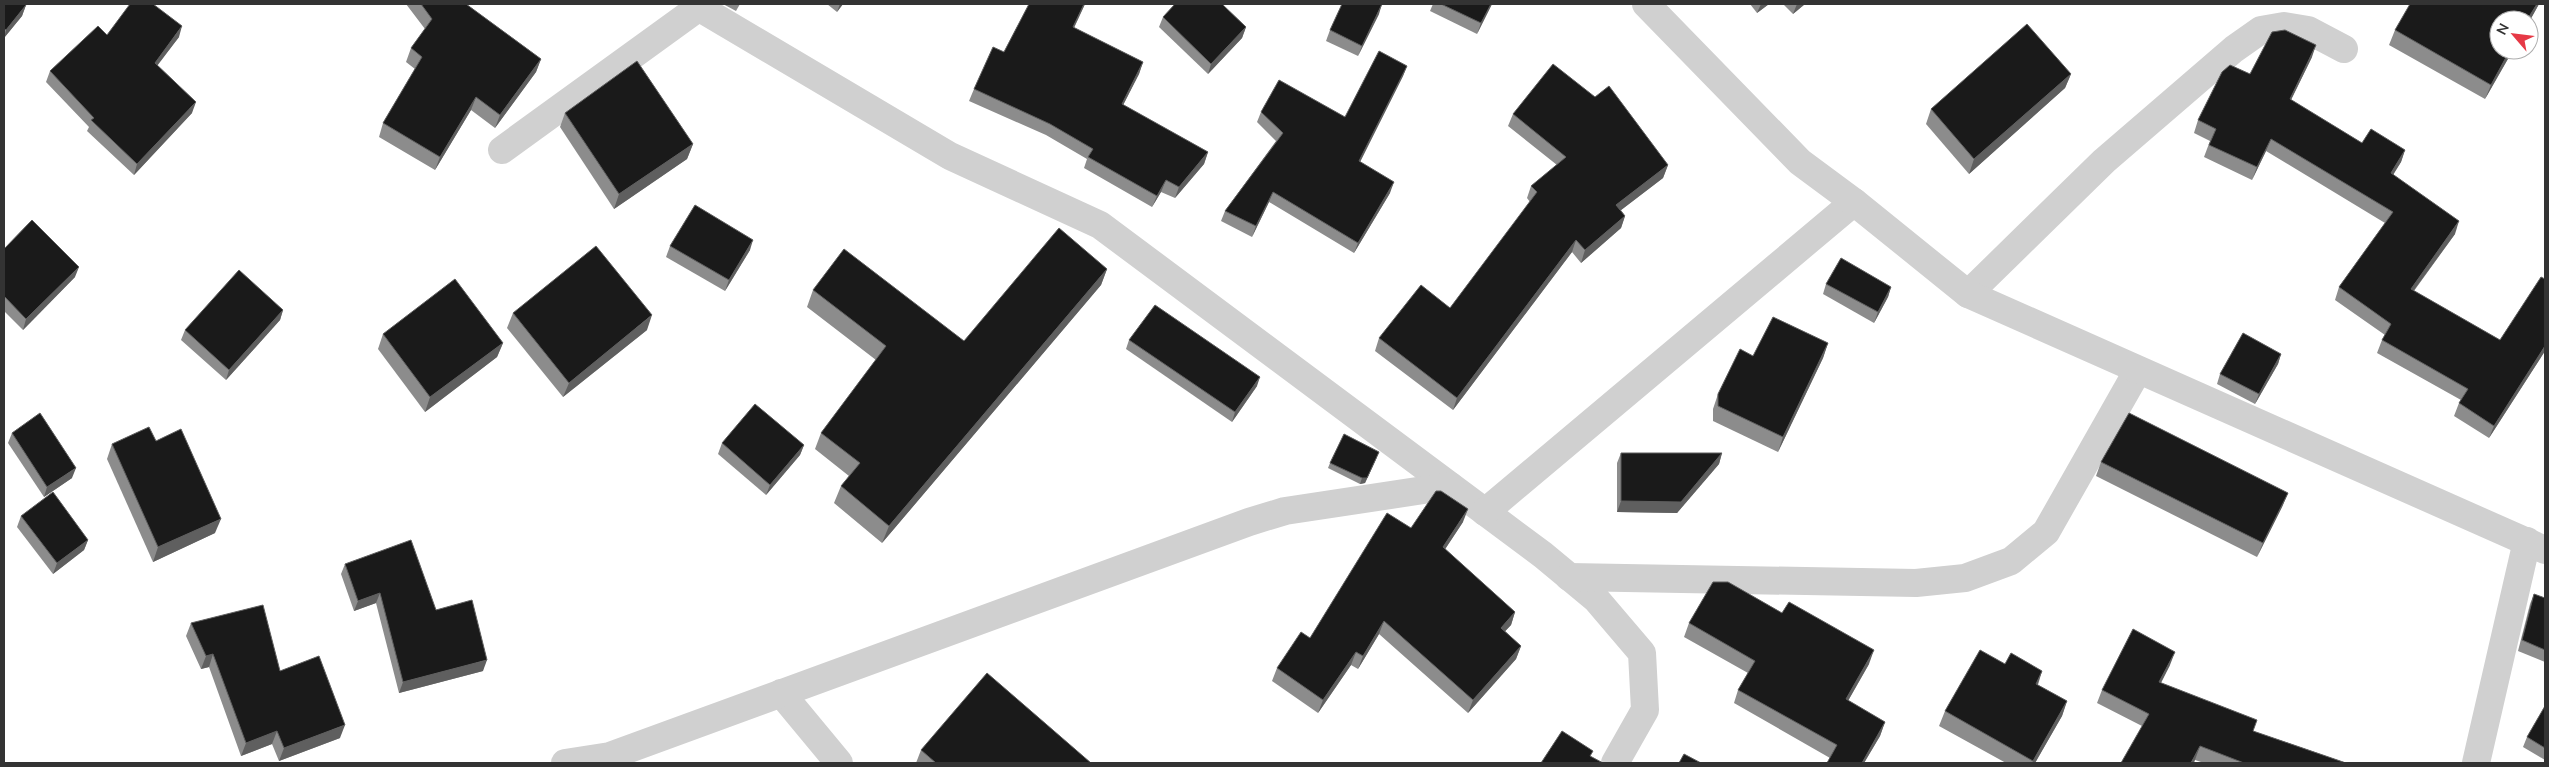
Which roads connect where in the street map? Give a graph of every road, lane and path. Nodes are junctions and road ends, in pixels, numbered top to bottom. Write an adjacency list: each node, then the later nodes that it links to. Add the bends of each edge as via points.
1 (1646, 4): 5 (street, via 1800,162)
2 (695, 6): 4 (street); 8 (street, via 950,156 1100,226)
3 (2344, 49): 6 (street, via 2308,30 2284,26 2261,30 2234,49 2104,161)
4 (502, 150)
5 (1854, 202): 6 (street); 9 (street)
6 (1968, 294): 7 (street)
7 (2138, 370): 10 (street); 11 (street, via 2046,532 2011,561 1965,578 1916,584)
8 (1450, 486): 9 (street); 12 (street, via 1285,511 1249,522)
9 (1485, 512): 11 (street)
10 (2536, 545): 16 (street)
11 (1569, 576): 15 (street, via 1596,599 1642,653 1645,710)
12 (781, 693): 13 (street, via 610,756); 14 (street)
13 (565, 763)
14 (839, 763)
15 (1615, 763)
16 (2476, 763)

